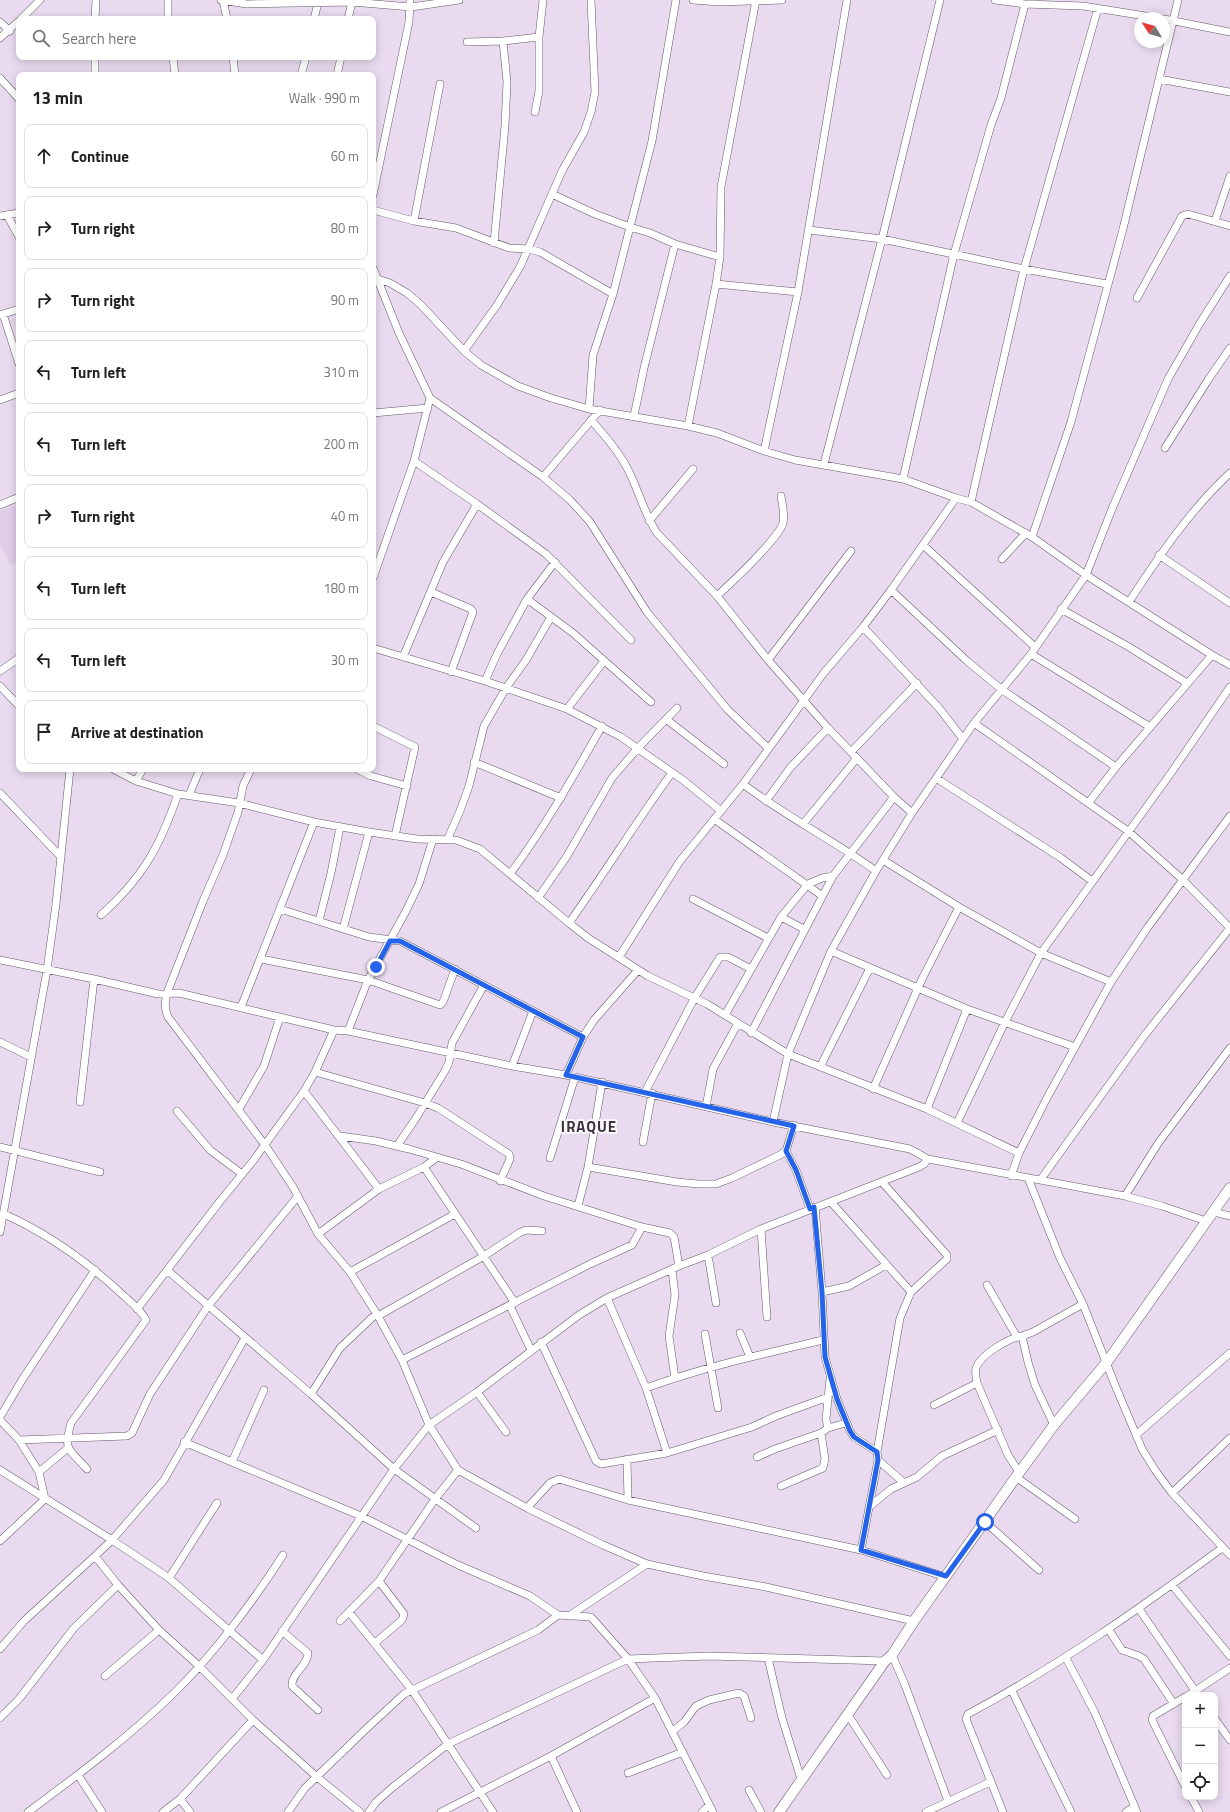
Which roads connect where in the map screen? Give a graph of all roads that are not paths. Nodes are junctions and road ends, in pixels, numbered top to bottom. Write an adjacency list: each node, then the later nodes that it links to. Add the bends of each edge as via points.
1 (40, 0): 24 (street)
2 (96, 0): 25 (street)
3 (168, 0): 26 (street)
4 (459, 0): 19 (street)
5 (543, 0): 35 (street)
6 (591, 0): 57 (street, via 595,92 591,112 584,132)
7 (676, 0): 64 (street, via 652,141)
8 (693, 0): 15 (street)
9 (782, 0): 15 (street)
10 (847, 0): 65 (street)
11 (940, 0): 67 (street)
12 (999, 0): 21 (street)
13 (1178, 0): 30 (street)
14 (223, 1): 18 (street, via 247,4); 27 (street)
15 (756, 1): 72 (street, via 721,187)
16 (352, 2): 17 (street); 18 (street); 29 (street)
17 (374, 2): 19 (street)
18 (318, 3): 28 (street)
19 (411, 3): 56 (street)
20 (1084, 3): 21 (street); 22 (street)
21 (1025, 4): 71 (street, via 1001,98)
22 (1098, 8): 23 (street); 73 (street)
23 (1134, 14)
24 (25, 16)
25 (95, 16)
26 (168, 16)
27 (226, 16)
28 (315, 16)
29 (349, 16)
30 (1172, 21): 34 (street); 50 (street)
31 (0, 22): 33 (street)
32 (16, 24): 33 (street)
33 (10, 31): 36 (street)
34 (1230, 32)
35 (539, 36): 37 (street); 54 (street, via 539,91)
36 (0, 38)
37 (503, 41): 38 (street); 68 (street, via 507,82)
38 (467, 42)
39 (95, 60): 44 (street)
40 (173, 60): 45 (street)
41 (233, 60): 46 (street)
42 (305, 60): 47 (street)
43 (340, 60): 48 (street)
44 (95, 72)
45 (175, 72)
46 (235, 72)
47 (303, 72)
48 (338, 72)
49 (0, 78): 53 (street)
50 (1159, 79): 52 (street); 78 (street)
51 (440, 84): 61 (street)
52 (1230, 92)
53 (16, 96)
54 (535, 112)
55 (1230, 176): 62 (street)
56 (376, 180)
57 (552, 194): 64 (street); 70 (street)
58 (376, 211): 61 (street)
59 (16, 213): 60 (street)
60 (3, 215): 66 (street)
61 (414, 220): 68 (street, via 456,228)
62 (1215, 221): 63 (street); 81 (street, via 1188,214 1182,216)
63 (1230, 226)
64 (630, 227): 69 (street); 80 (street)
65 (809, 230): 67 (street); 79 (street)
66 (16, 233)
67 (882, 239): 71 (street); 100 (street)
68 (494, 243): 70 (street, via 509,248)
69 (675, 244): 72 (street); 94 (street)
70 (528, 249): 80 (street, via 546,254); 85 (street, via 497,305)
71 (954, 254): 73 (street); 104 (street)
72 (720, 257): 77 (street)
73 (1024, 269): 78 (street); 108 (street)
74 (376, 275): 76 (street)
75 (1230, 276): 119 (street, via 1168,379)
76 (378, 279): 85 (street, via 407,293); 88 (street, via 399,333)
77 (716, 284): 79 (street); 96 (street)
78 (1107, 284): 112 (street, via 1071,422)
79 (798, 292): 98 (street)
80 (613, 294): 91 (street, via 592,355)
81 (1137, 298)
82 (16, 310): 83 (street)
83 (2, 315): 86 (street)
84 (1230, 348): 97 (street)
85 (464, 351): 91 (street, via 481,365 518,386)
86 (16, 355)
87 (16, 394): 89 (street)
88 (430, 398): 90 (street); 103 (street)
89 (0, 400)
90 (428, 408): 93 (street); 99 (street)
91 (589, 409): 92 (street)
92 (600, 410): 94 (street); 95 (street)
93 (376, 413)
94 (634, 416): 96 (street)
95 (591, 420): 103 (street); 111 (street, via 625,465)
96 (688, 426): 98 (street, via 717,433)
97 (1165, 448)
98 (764, 451): 100 (street, via 795,460)
99 (414, 461): 109 (street); 118 (street)
100 (824, 464): 104 (street)
101 (693, 469): 111 (street)
102 (1230, 473): 115 (street, via 1206,497)
103 (543, 477): 160 (street, via 570,500 590,522 646,612 685,660 728,710)
104 (903, 479): 107 (street)
105 (781, 496): 122 (street, via 783,524)
106 (16, 498): 110 (street)
107 (956, 498): 108 (street); 113 (street)
108 (970, 502): 112 (street)
109 (477, 504): 117 (street); 121 (street, via 443,562)
110 (0, 505)
111 (649, 521): 122 (street, via 656,533)
112 (1029, 535): 116 (street); 119 (street)
113 (923, 545): 120 (street); 130 (street)
114 (851, 551): 136 (street)
115 (1159, 556): 124 (street); 125 (street)
116 (1002, 559)
117 (554, 562): 123 (street); 129 (street)
118 (376, 569)
119 (1086, 575): 124 (street); 126 (street)
120 (891, 590): 128 (street); 147 (street)
121 (431, 592): 134 (street); 140 (street, via 472,609)
122 (717, 596): 136 (street)
123 (527, 599): 127 (street); 141 (street)
124 (1129, 602): 133 (street)
125 (1230, 603)
126 (1061, 609): 130 (street); 143 (street)
127 (551, 617): 137 (street); 146 (street)
128 (863, 627): 142 (street); 148 (street)
129 (630, 640)
130 (1035, 647): 132 (street)
131 (376, 649): 134 (street)
132 (1031, 654): 147 (street); 156 (street)
133 (1212, 655): 138 (street); 143 (street)
134 (403, 657): 140 (street)
135 (16, 660): 139 (street)
136 (768, 660): 148 (street)
137 (604, 661): 149 (street); 152 (street)
138 (1230, 665)
139 (0, 671)
140 (452, 672): 141 (street)
141 (485, 681): 146 (street)
142 (917, 683): 159 (street); 162 (street)
143 (1187, 683): 156 (street)
144 (0, 686): 150 (street)
145 (1230, 687): 193 (street)
146 (506, 688): 152 (street); 164 (street, via 484,726)
147 (1001, 689): 154 (street); 166 (street)
148 (803, 700): 158 (street); 160 (street)
149 (651, 702)
150 (16, 703)
151 (677, 708): 153 (street)
152 (567, 709): 155 (street)
153 (666, 719): 161 (street); 165 (street)
154 (974, 723): 159 (street); 184 (street)
155 (602, 726): 161 (street); 182 (street)
156 (1150, 726): 166 (street)
157 (376, 728): 177 (street, via 415,747)
158 (828, 728): 162 (street); 183 (street, via 790,768)
159 (963, 739): 174 (street)
160 (768, 748): 176 (street)
161 (637, 749): 173 (street); 208 (street, via 606,788 567,856)
162 (851, 752): 163 (street)
163 (857, 758): 181 (street); 191 (street)
164 (474, 762): 182 (street); 196 (street, via 469,786)
165 (724, 764)
166 (1116, 766): 184 (street)
167 (70, 772): 199 (street)
168 (119, 772): 175 (street)
169 (141, 772): 175 (street)
170 (199, 772): 180 (street)
171 (250, 772): 185 (street)
172 (363, 772): 177 (street)
173 (671, 774): 186 (street, via 683,780); 215 (street)
174 (936, 778): 187 (street); 205 (street, via 1061,858)
175 (136, 781): 179 (street)
176 (743, 784): 183 (street); 186 (street)
177 (407, 786): 195 (street)
178 (0, 793): 199 (street)
179 (178, 794): 180 (street); 212 (street, via 149,861 122,896)
180 (189, 794): 185 (street)
181 (894, 796): 187 (street); 198 (street)
182 (561, 798): 202 (street)
183 (766, 801): 191 (street)
184 (1089, 802): 193 (street)
185 (239, 803): 190 (street); 236 (street, via 223,855)
186 (721, 811): 189 (street)
187 (912, 812): 200 (street)
188 (1230, 816): 204 (street)
189 (714, 819): 206 (street); 223 (street, via 680,860)
190 (314, 822): 192 (street); 211 (street)
191 (803, 824): 198 (street)
192 (340, 827): 194 (street); 214 (street)
193 (1128, 831): 204 (street); 205 (street)
194 (369, 832): 195 (street); 217 (street)
195 (395, 836): 197 (street)
196 (448, 838): 197 (street); 202 (street, via 480,848)
197 (433, 839): 220 (street, via 419,884)
198 (850, 853): 201 (street); 203 (street)
199 (61, 857): 229 (street)
200 (883, 860): 201 (street); 210 (street)
201 (876, 871): 221 (street)
202 (510, 874): 208 (street)
203 (833, 876): 206 (street); 207 (street)
204 (1182, 879): 216 (street); 233 (street)
205 (1092, 881): 222 (street)
206 (808, 884): 207 (street); 213 (street)
207 (821, 895): 218 (street)
208 (538, 898): 215 (street)
209 (693, 898): 219 (street)
210 (959, 907): 222 (street); 235 (street)
211 (280, 909): 214 (street); 224 (street)
212 (101, 915)
213 (781, 917): 218 (street); 219 (street)
214 (319, 921): 217 (street)
215 (569, 923): 223 (street)
216 (1230, 928): 290 (street, via 1139,1042)
217 (343, 929): 220 (street)
218 (804, 929): 247 (street)
219 (768, 938): 228 (street)
220 (390, 941): 227 (street, via 400,941); 232 (street)
221 (831, 951): 226 (street); 253 (street)
222 (1041, 953): 233 (street); 243 (street)
223 (620, 957): 230 (street)
224 (261, 959): 232 (street); 238 (street)
225 (0, 960): 229 (street)
226 (870, 968): 235 (street); 256 (street)
227 (455, 969): 232 (street, via 440,1005); 234 (street)
228 (751, 969): 237 (street, via 722,956); 241 (street)
229 (47, 970): 231 (street); 254 (street)
230 (638, 970): 237 (street); 248 (street, via 594,1020)
231 (94, 979): 236 (street, via 158,994); 264 (street)
232 (368, 980): 246 (street)
233 (1111, 982): 250 (street)
234 (484, 985): 240 (street); 252 (street, via 452,1043)
235 (918, 989): 239 (street); 261 (street)
236 (168, 993): 238 (street, via 179,993); 267 (street, via 164,1005 168,1017)
237 (695, 997): 241 (street); 263 (street)
238 (241, 1007): 242 (street)
239 (967, 1009): 243 (street); 268 (street)
240 (533, 1010): 248 (street); 255 (street)
241 (725, 1015): 244 (street)
242 (280, 1017): 245 (street); 267 (street, via 264,1066)
243 (1005, 1022): 250 (street); 271 (street)
244 (738, 1023): 247 (street); 266 (street, via 713,1069)
245 (334, 1030): 246 (street); 257 (street)
246 (348, 1032): 252 (street)
247 (751, 1032): 253 (street)
248 (583, 1037): 258 (street)
249 (0, 1042): 254 (street)
250 (1075, 1047): 280 (street)
251 (1230, 1048): 296 (street, via 1159,1142)
252 (450, 1052): 255 (street); 265 (street, via 446,1069)
253 (788, 1054): 256 (street); 270 (street)
254 (31, 1057): 278 (street)
255 (512, 1066): 258 (street)
256 (820, 1067): 261 (street)
257 (315, 1072): 262 (street); 265 (street)
258 (566, 1075): 259 (street)
259 (575, 1077): 260 (street); 282 (street)
260 (602, 1082): 263 (street); 285 (street)
261 (873, 1089): 268 (street)
262 (304, 1091): 273 (street); 275 (street)
263 (649, 1092): 266 (street); 274 (street)
264 (80, 1102)
265 (425, 1103): 276 (street); 291 (street, via 438,1108 509,1154 510,1159)
266 (706, 1106): 270 (street)
267 (239, 1109): 275 (street)
268 (927, 1110): 271 (street)
269 (177, 1111): 287 (street, via 210,1150)
270 (773, 1122): 272 (street)
271 (957, 1123): 280 (street)
272 (794, 1126): 279 (street); 283 (street, via 910,1149)
273 (340, 1136): 276 (street); 294 (street)
274 (643, 1142)
275 (265, 1145): 287 (street); 295 (street)
276 (397, 1146): 281 (street)
277 (0, 1147): 278 (street)
278 (15, 1151): 286 (street); 301 (street)
279 (786, 1151): 285 (street, via 716,1184 677,1182); 299 (street)
280 (1019, 1153): 288 (street)
281 (436, 1158): 284 (street); 291 (street, via 461,1164)
282 (550, 1158)
283 (928, 1159): 288 (street); 292 (street, via 919,1167)
284 (424, 1167): 294 (street); 302 (street)
285 (588, 1167): 298 (street)
286 (100, 1172)
287 (242, 1174): 315 (street)
288 (1011, 1176): 289 (street)
289 (1028, 1178): 290 (street); 324 (street, via 1060,1258)
290 (1041, 1179): 296 (street)
291 (500, 1181): 298 (street)
292 (882, 1182): 297 (street); 320 (street, via 948,1255 947,1259)
293 (1230, 1188): 300 (street)
294 (379, 1189): 309 (street)
295 (298, 1196): 309 (street); 325 (street)
296 (1125, 1196): 304 (street)
297 (831, 1202): 299 (street); 312 (street)
298 (578, 1206): 305 (street)
299 (812, 1208): 306 (street); 319 (street)
300 (1214, 1212): 303 (street); 304 (street)
301 (4, 1214): 308 (street); 314 (street, via 41,1233)
302 (455, 1214): 311 (street); 317 (street)
303 (1230, 1216)
304 (1206, 1221): 339 (street)
305 (642, 1227): 313 (street, via 672,1235); 323 (street, via 632,1245)
306 (761, 1229): 310 (street); 328 (street)
307 (542, 1231): 311 (street, via 524,1231)
308 (0, 1232)
309 (318, 1234): 317 (street)
310 (708, 1255): 313 (street); 322 (street)
311 (484, 1256): 323 (street); 327 (street)
312 (886, 1265): 319 (street, via 849,1286); 320 (street)
313 (679, 1266): 316 (street)
314 (95, 1270): 326 (street); 351 (street, via 22,1380)
315 (167, 1270): 325 (street); 326 (street)
316 (672, 1270): 321 (street); 342 (street, via 675,1295 669,1336)
317 (350, 1272): 327 (street)
318 (988, 1285): 331 (street)
319 (822, 1292): 333 (street)
320 (911, 1292): 365 (street, via 900,1318)
321 (607, 1298): 334 (street, via 578,1315); 344 (street)
322 (716, 1303)
323 (512, 1304): 335 (street); 338 (street)
324 (1083, 1304): 331 (street, via 1039,1329); 339 (street)
325 (208, 1306): 332 (street); 361 (street, via 150,1394 132,1433 126,1436)
326 (137, 1309): 361 (street, via 146,1320 71,1423)
327 (377, 1315): 338 (street); 347 (street, via 343,1345)
328 (767, 1317)
329 (740, 1333): 337 (street)
330 (705, 1334): 340 (street)
331 (1020, 1336): 343 (street, via 986,1355 976,1372); 354 (street, via 1035,1385)
332 (245, 1338): 347 (street); 363 (street)
333 (823, 1340): 337 (street); 341 (street)
334 (542, 1342): 335 (street); 368 (street, via 596,1461 602,1464)
335 (531, 1350): 346 (street)
336 (1230, 1354): 359 (street)
337 (750, 1357): 340 (street)
338 (402, 1360): 353 (street)
339 (1107, 1362): 354 (street); 359 (street)
340 (711, 1368): 342 (street); 350 (street)
341 (830, 1376): 348 (street); 352 (street)
342 (675, 1378): 344 (street)
343 (977, 1383): 349 (street); 356 (street)
344 (646, 1388): 366 (street)
345 (264, 1390): 370 (street)
346 (477, 1392): 353 (street); 357 (street)
347 (311, 1394): 372 (street)
348 (828, 1397): 355 (street); 366 (street, via 752,1427)
349 (934, 1405)
350 (718, 1408)
351 (0, 1419): 362 (street)
352 (846, 1423): 355 (street); 365 (street, via 854,1437)
353 (429, 1425): 372 (street); 374 (street)
354 (1054, 1425): 376 (street)
355 (828, 1428): 358 (street)
356 (998, 1430): 376 (street); 377 (street, via 942,1456 917,1477)
357 (506, 1432)
358 (821, 1433): 367 (street); 378 (street, via 825,1459 823,1468)
359 (1136, 1435): 379 (street, via 1155,1470)
360 (1230, 1438): 379 (street)
361 (66, 1439): 362 (street); 364 (street)
362 (19, 1440): 375 (street)
363 (184, 1442): 370 (street); 390 (street, via 164,1480)
364 (68, 1448): 371 (street); 375 (street)
365 (877, 1452): 369 (street)
366 (667, 1453): 368 (street)
367 (757, 1457)
368 (627, 1460): 382 (street)
369 (878, 1460): 377 (street); 384 (street)
370 (232, 1462): 386 (street)
371 (87, 1469)
372 (394, 1469): 381 (street); 386 (street)
373 (0, 1470): 380 (street)
374 (458, 1470): 381 (street); 385 (street)
375 (39, 1472): 380 (street)
376 (1017, 1475): 387 (street); 388 (street)
377 (903, 1482): 384 (street)
378 (781, 1486)
379 (1172, 1493): 393 (street)
380 (45, 1499): 390 (street); 392 (street)
381 (435, 1499): 389 (street); 391 (street)
382 (628, 1500): 385 (street, via 559,1479 550,1483); 394 (street)
383 (217, 1503): 401 (street)
384 (869, 1507): 394 (street)
385 (528, 1508): 398 (street)
386 (361, 1516): 391 (street); 414 (street)
387 (1075, 1519)
388 (985, 1522): 399 (street); 400 (street)
389 (476, 1528)
390 (112, 1540): 397 (street); 401 (street)
391 (407, 1540): 402 (street); 407 (street, via 458,1565 519,1590)
392 (0, 1541)
393 (1222, 1548): 396 (street); 403 (street)
394 (861, 1550): 400 (street)
395 (282, 1555): 412 (street, via 268,1579)
396 (1230, 1555)
397 (95, 1556): 404 (street); 416 (street, via 24,1621)
398 (647, 1564): 408 (street); 410 (street)
399 (1039, 1570)
400 (946, 1576): 410 (street)
401 (169, 1578): 412 (street)
402 (379, 1581): 406 (street); 415 (street, via 404,1614 402,1620)
403 (1172, 1585): 405 (street); 417 (street)
404 (118, 1586): 411 (street); 436 (street, via 74,1628)
405 (1139, 1609): 413 (street); 428 (street)
406 (349, 1612): 409 (street); 415 (street)
407 (558, 1615): 408 (street); 426 (street, via 538,1630)
408 (569, 1616): 421 (street, via 591,1617)
409 (340, 1621)
410 (914, 1621): 419 (street)
411 (158, 1630): 423 (street); 425 (street)
412 (229, 1630): 422 (street); 423 (street)
413 (1108, 1630): 420 (street); 433 (street, via 1122,1650 1144,1659)
414 (282, 1631): 422 (street); 434 (street, via 308,1653 292,1680 292,1686)
415 (375, 1643): 426 (street)
416 (0, 1649)
417 (1230, 1656)
418 (768, 1658): 419 (street); 421 (street, via 708,1656); 449 (street, via 782,1718)
419 (888, 1658): 435 (street); 456 (street, via 905,1685)
420 (1066, 1658): 427 (street); 459 (street, via 1094,1713)
421 (628, 1659): 430 (street); 442 (street)
422 (263, 1660): 431 (street)
423 (199, 1666): 431 (street); 446 (street, via 148,1717)
424 (1230, 1668): 429 (street)
425 (105, 1676)
426 (412, 1690): 442 (street); 448 (street, via 391,1705)
427 (1012, 1690): 451 (street, via 966,1716); 476 (street)
428 (1196, 1692)
429 (1198, 1692)
430 (655, 1698): 440 (street); 444 (street)
431 (232, 1699): 438 (street)
432 (1182, 1699): 433 (street)
433 (1174, 1704): 450 (street, via 1153,1716 1152,1723)
434 (318, 1710)
435 (848, 1715): 447 (street); 449 (street)
436 (0, 1718)
437 (751, 1718): 440 (street, via 744,1696 733,1693 696,1706 684,1722)
438 (252, 1720): 448 (street); 454 (street)
439 (1218, 1723): 441 (street)
440 (673, 1731): 443 (street)
441 (1230, 1740)
442 (448, 1744): 453 (street); 466 (street, via 393,1786)
443 (682, 1752): 445 (street); 457 (street)
444 (551, 1756): 453 (street); 469 (street)
445 (628, 1773)
446 (78, 1775): 460 (street); 461 (street)
447 (887, 1775)
448 (317, 1777): 464 (street, via 305,1788); 465 (street)
449 (802, 1779): 473 (street)
450 (1182, 1780)
451 (990, 1782): 456 (street); 475 (street)
452 (750, 1790): 472 (street)
453 (480, 1792): 467 (street); 468 (street)
454 (180, 1799): 462 (street); 463 (street)
455 (1193, 1800): 478 (street)
456 (948, 1801): 458 (street)
457 (709, 1806): 470 (street); 471 (street)
458 (940, 1809): 474 (street)
459 (1135, 1809): 477 (street)
460 (28, 1812)
461 (102, 1812)
462 (163, 1812)
463 (190, 1812)
464 (288, 1812)
465 (360, 1812)
466 (369, 1812)
467 (441, 1812)
468 (493, 1812)
469 (577, 1812)
470 (702, 1812)
471 (713, 1812)
472 (761, 1812)
473 (779, 1812)
474 (926, 1812)
475 (1003, 1812)
476 (1071, 1812)
477 (1126, 1812)
478 (1199, 1812)

